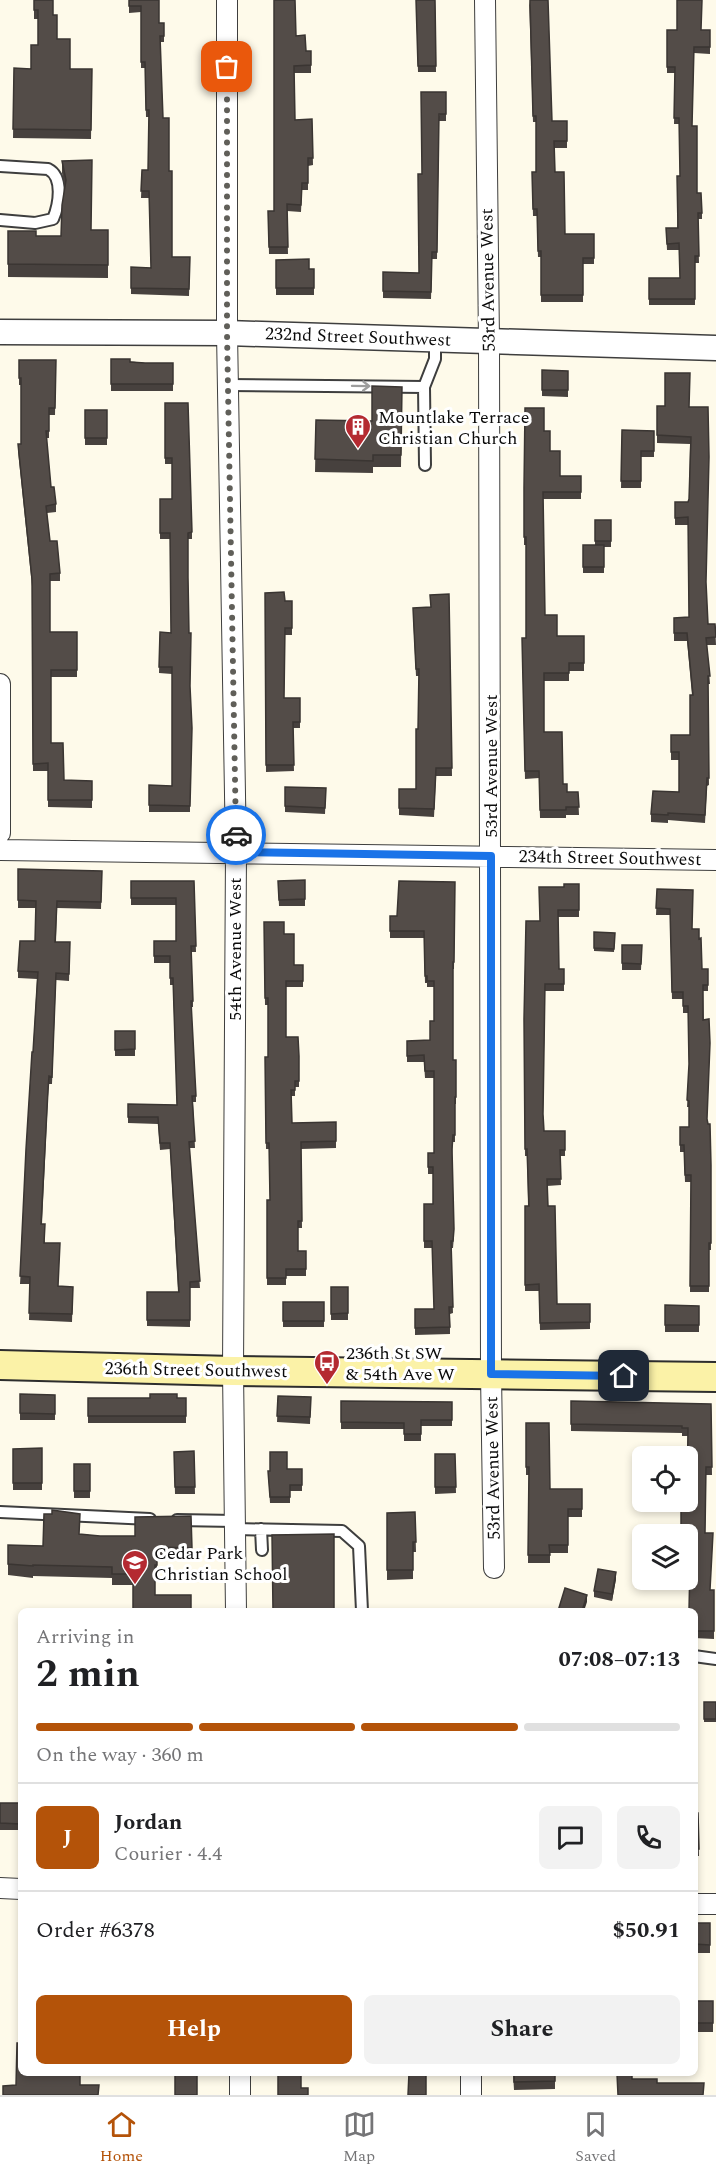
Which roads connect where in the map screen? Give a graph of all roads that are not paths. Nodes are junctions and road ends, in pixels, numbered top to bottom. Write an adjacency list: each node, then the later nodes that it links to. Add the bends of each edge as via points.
1 (227, 0): 6 (street, 54th Avenue West)
2 (485, 0): 8 (street, 53rd Avenue West)
3 (0, 165): 4 (lane, via 55,172 57,209 53,219 34,223)
4 (0, 220)
5 (0, 332): 6 (street, 232nd Street Southwest)
6 (227, 333): 7 (street, 232nd Street Southwest); 10 (street, 54th Avenue West)
7 (435, 340): 8 (street, 232nd Street Southwest); 11 (lane, via 435,359)
8 (489, 341): 9 (street, 232nd Street Southwest); 17 (street, 53rd Avenue West)
9 (716, 348)
10 (228, 385): 11 (lane, one-way to 11); 16 (street, 54th Avenue West)
11 (424, 387): 12 (lane)
12 (425, 465)
13 (0, 684): 14 (street)
14 (0, 833)
15 (0, 850): 16 (street, 234th Street Southwest)
16 (236, 852): 17 (street, 234th Street Southwest); 20 (street, 54th Avenue West)
17 (491, 856): 18 (street, 234th Street Southwest); 21 (street, 53rd Avenue West)
18 (716, 860)
19 (0, 1365): 20 (main road, 236th Street Southwest)
20 (233, 1371): 21 (main road, 236th Street Southwest); 24 (street, 54th Avenue West)
21 (491, 1374): 22 (main road, 236th Street Southwest); 27 (street, 53rd Avenue West)
22 (716, 1377)
23 (0, 1512): 24 (lane)
24 (235, 1525): 25 (lane); 28 (street, 54th Avenue West)
25 (261, 1529): 26 (lane); 29 (lane, via 342,1531 359,1546)
26 (262, 1550)
27 (494, 1568)
28 (236, 1608)
29 (362, 1608)
30 (698, 1657): 31 (lane)
31 (716, 1659)
32 (0, 1888): 33 (street)
33 (18, 1889)
34 (698, 1904): 35 (street)
35 (716, 1904)
36 (240, 2076): 38 (street)
37 (471, 2076): 39 (street)
38 (240, 2095)
39 (471, 2095)

